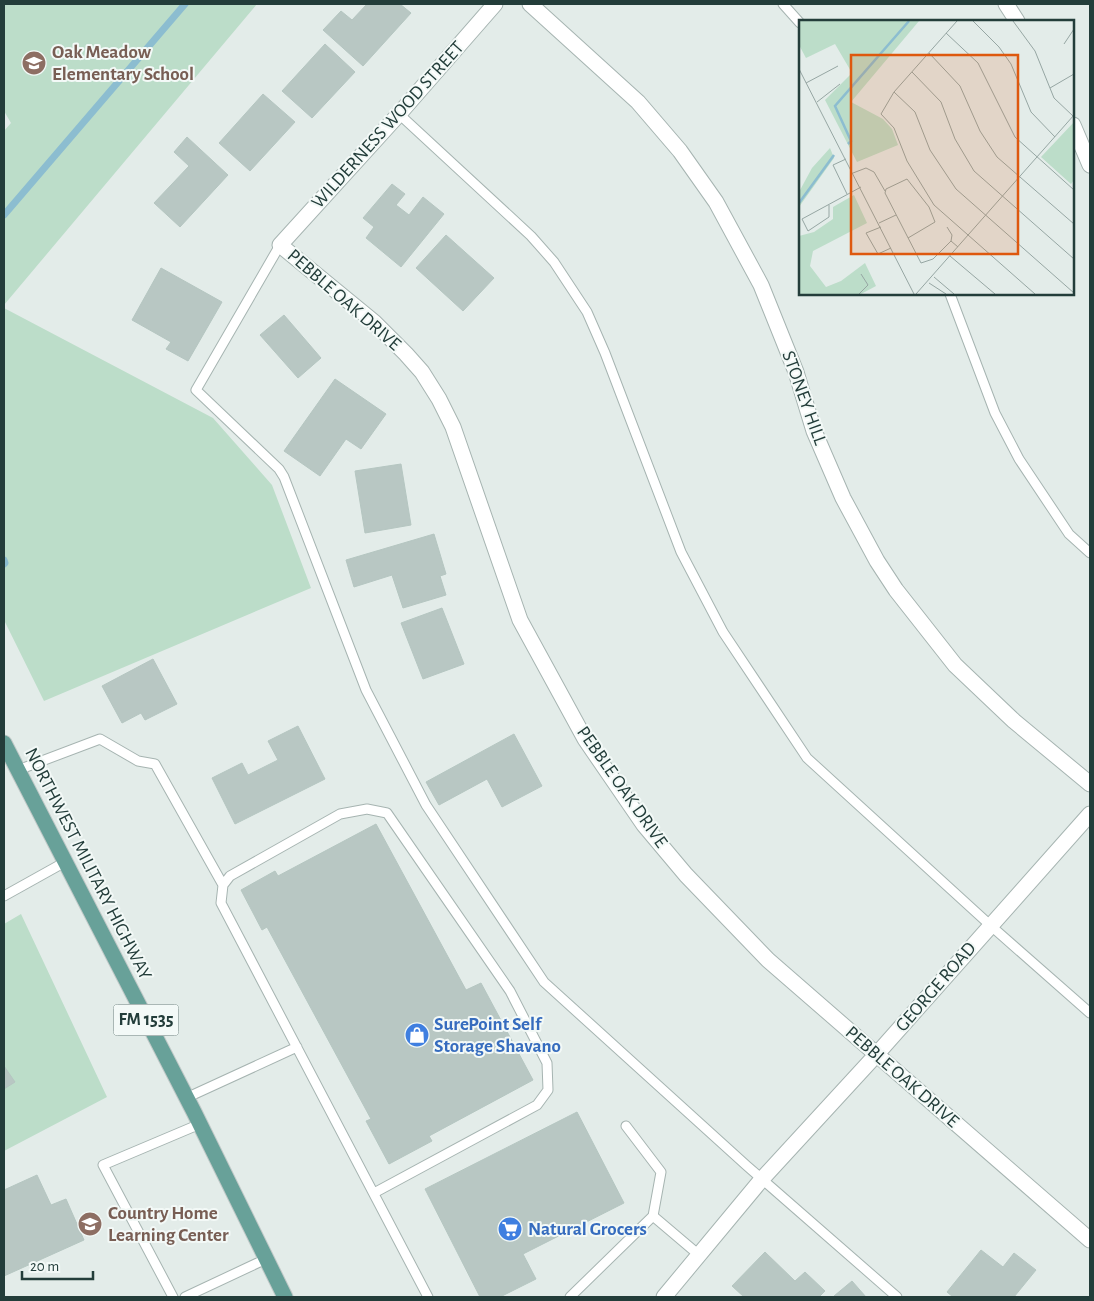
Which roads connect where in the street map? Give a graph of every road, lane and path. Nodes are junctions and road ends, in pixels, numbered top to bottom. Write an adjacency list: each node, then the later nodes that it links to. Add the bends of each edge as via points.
1 (495, 4): 7 (street, WILDERNESS WOOD STREET)
2 (530, 4): 15 (street, STONEY HILL, via 638,102 680,151 716,202 761,285 842,498 896,590 955,665 1014,721)
3 (783, 4): 6 (lane)
4 (1006, 4): 5 (street)
5 (1016, 20)
6 (799, 22)
7 (399, 114): 10 (street, WILDERNESS WOOD STREET); 20 (lane, via 531,236 554,262 587,312 681,552 723,632 807,758)
8 (1074, 127): 9 (street)
9 (1090, 165)
10 (280, 245): 23 (street, PEBBLE OAK DRIVE, via 374,322 422,372 439,399 453,427 520,620 585,739 644,825 686,875 768,960); 27 (lane, via 196,390 279,468 366,690 426,805 544,982)
11 (950, 295): 12 (lane, via 995,413 1019,459 1069,534)
12 (1090, 553)
13 (4, 743): 14 (main road, NORTHWEST MILITARY HIGHWAY / FM 1535)
14 (18, 770): 17 (main road, NORTHWEST MILITARY HIGHWAY / FM 1535); 18 (lane, via 100,739 138,760 155,764)
15 (1090, 784)
16 (1090, 814): 20 (street, GEORGE ROAD)
17 (65, 862): 19 (lane); 24 (main road, NORTHWEST MILITARY HIGHWAY / FM 1535)
18 (223, 885): 22 (lane, via 221,903); 28 (lane, via 230,876 340,814 367,809 387,813 510,990 547,1063 548,1090 537,1105)
19 (4, 896)
20 (990, 925): 21 (lane); 23 (street, GEORGE ROAD)
21 (1090, 1013)
22 (297, 1047): 24 (lane); 28 (lane)
23 (876, 1055): 27 (street, GEORGE ROAD); 30 (street, PEBBLE OAK DRIVE)
24 (186, 1098): 25 (main road, NORTHWEST MILITARY HIGHWAY / FM 1535)
25 (200, 1124): 32 (main road, NORTHWEST MILITARY HIGHWAY / FM 1535); 33 (lane, via 103,1165)
26 (626, 1126): 29 (lane, via 661,1172)
27 (762, 1179): 31 (street, GEORGE ROAD); 39 (lane)
28 (374, 1193): 36 (lane)
29 (653, 1216): 31 (lane); 37 (lane)
30 (1090, 1240)
31 (699, 1255): 38 (street, GEORGE ROAD)
32 (266, 1259): 34 (lane); 35 (main road, NORTHWEST MILITARY HIGHWAY / FM 1535)
33 (173, 1297)
34 (186, 1297)
35 (286, 1297)
36 (428, 1297)
37 (570, 1297)
38 (664, 1297)
39 (897, 1297)

